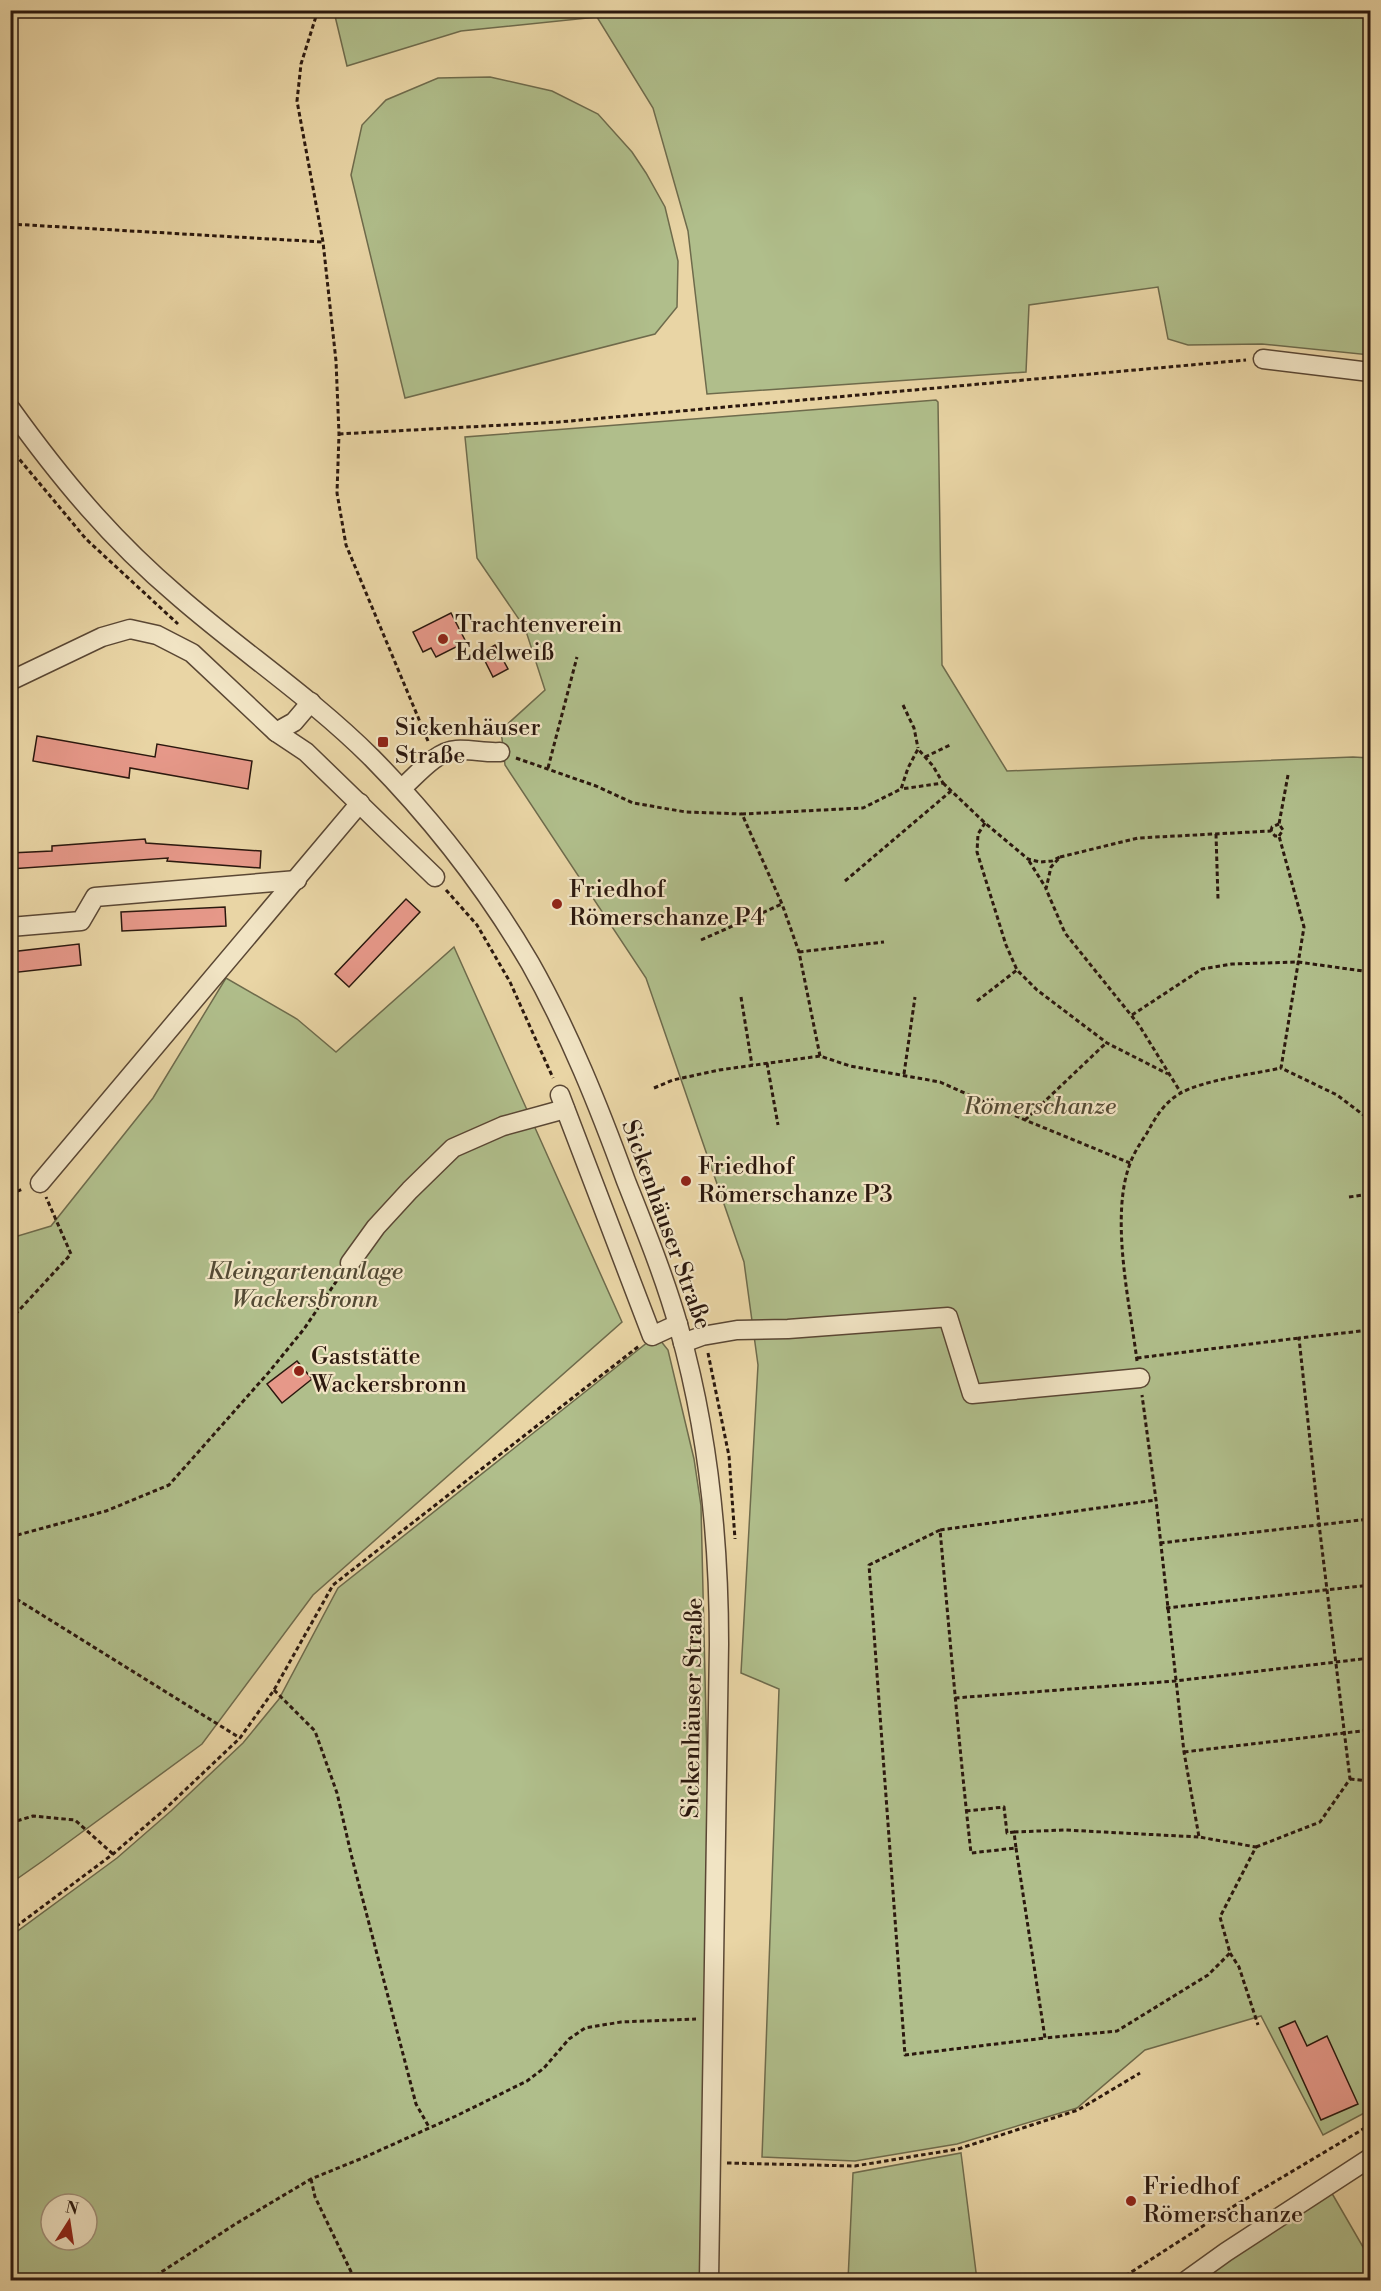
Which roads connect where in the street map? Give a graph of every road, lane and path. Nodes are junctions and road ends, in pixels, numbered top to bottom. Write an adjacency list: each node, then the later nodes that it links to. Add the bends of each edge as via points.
1 (318, 10): 3 (path, via 301,64 297,101)
2 (10, 225): 3 (path)
3 (323, 242): 7 (path, via 336,361)
4 (1263, 359): 5 (street); 7 (path, via 571,421)
5 (1371, 372)
6 (10, 408): 10 (street, Sickenhäuser Straße, via 63,481 143,566)
7 (339, 434): 17 (path, via 337,494 346,545)
8 (577, 657): 18 (path)
9 (10, 681): 12 (street, via 102,637 130,629 157,635 192,653)
10 (311, 702): 12 (street, via 294,722); 21 (street, Sickenhäuser Straße)
11 (903, 705): 14 (path)
12 (276, 732): 24 (street, via 306,752)
13 (950, 745): 16 (path)
14 (918, 749): 16 (path); 22 (path)
15 (500, 752): 17 (street, via 455,750); 18 (path)
16 (925, 757): 20 (path)
17 (436, 759): 21 (street)
18 (548, 768): 25 (path, via 633,803 686,812)
19 (1288, 775): 27 (path)
20 (943, 783): 22 (path); 23 (path)
21 (402, 789): 69 (street, Sickenhäuser Straße, via 476,879 551,1002 612,1143)
22 (901, 789): 25 (path, via 863,808)
23 (951, 791): 26 (path); 35 (path)
24 (360, 803): 33 (street); 34 (street)
25 (742, 814): 38 (path)
26 (985, 823): 32 (path); 44 (path, via 978,834 977,852)
27 (1279, 824): 28 (path); 30 (path, via 1283,830)
28 (1271, 831): 29 (path); 30 (path)
29 (1216, 834): 31 (path, via 1138,838); 37 (path)
30 (1279, 836): 43 (path, via 1304,927)
31 (1060, 857): 32 (path, via 1040,862); 36 (path, via 1051,867)
32 (1028, 859): 36 (path)
33 (435, 877): 59 (path, via 477,925 505,972)
34 (297, 880): 39 (street, via 95,897 81,921); 64 (street)
35 (845, 881)
36 (1046, 889): 49 (path, via 1065,933)
37 (1218, 899)
38 (782, 904): 40 (path); 42 (path)
39 (10, 927)
40 (701, 940)
41 (884, 942): 42 (path)
42 (798, 952): 51 (path)
43 (1298, 962): 45 (path); 49 (path, via 1202,969); 54 (path)
44 (1017, 970): 48 (path); 50 (path, via 1036,990)
45 (1371, 972)
46 (741, 997): 53 (path)
47 (915, 997): 55 (path)
48 (977, 1001)
49 (1131, 1015): 56 (path)
50 (1107, 1043): 56 (path); 60 (path)
51 (820, 1056): 52 (path); 55 (path, via 850,1066)
52 (766, 1063): 53 (path); 62 (path)
53 (752, 1065): 57 (path, via 673,1080)
54 (1281, 1068): 58 (path, via 1223,1079); 61 (path, via 1336,1095)
55 (904, 1074): 60 (path, via 940,1082)
56 (1170, 1075): 58 (path)
57 (654, 1088)
58 (1181, 1093): 63 (path, via 1167,1103 1153,1122)
59 (562, 1102): 67 (street, via 453,1148 376,1227); 71 (street)
60 (1025, 1120): 63 (path)
61 (1371, 1120)
62 (778, 1125)
63 (1130, 1163): 75 (path, via 1122,1205 1122,1242)
64 (40, 1183): 68 (path, via 71,1254)
65 (1371, 1194): 66 (path)
66 (1349, 1197)
67 (350, 1263): 81 (path, via 290,1346 169,1485 106,1510)
68 (10, 1320)
69 (678, 1324): 71 (street); 74 (street, Sickenhäuser Straße)
70 (1371, 1330): 73 (path)
71 (652, 1336): 91 (path, via 333,1585)
72 (702, 1336): 74 (street); 76 (street, via 737,1330 948,1317 972,1394); 82 (path, via 729,1456)
73 (1299, 1338): 75 (path); 79 (path)
74 (683, 1343): 108 (street, Sickenhäuser Straße, via 707,1457 717,1553)
75 (1137, 1358): 76 (path)
76 (1140, 1378): 77 (path)
77 (1156, 1500): 80 (path); 83 (path)
78 (1371, 1519): 79 (path)
79 (1319, 1524): 83 (path); 85 (path)
80 (940, 1530): 92 (path); 110 (path, via 869,1565 905,2055)
81 (10, 1537)
82 (735, 1539)
83 (1160, 1543): 87 (path)
84 (1371, 1585): 85 (path)
85 (1327, 1589): 87 (path); 89 (path)
86 (10, 1595): 95 (path)
87 (1167, 1608): 90 (path)
88 (1371, 1658): 89 (path)
89 (1336, 1662): 90 (path); 94 (path)
90 (1175, 1681): 92 (path); 96 (path)
91 (274, 1690): 95 (path); 113 (path, via 315,1731 337,1793 416,2104)
92 (955, 1698): 99 (path)
93 (1371, 1730): 94 (path)
94 (1345, 1732): 96 (path); 97 (path)
95 (240, 1738): 105 (path)
96 (1184, 1752): 102 (path)
97 (1350, 1779): 98 (path); 103 (path, via 1320,1822)
98 (1371, 1781)
99 (966, 1811): 101 (path, via 1004,1807 1007,1833); 104 (path, via 971,1853)
100 (10, 1822): 105 (path, via 33,1816 75,1820)
101 (1014, 1832): 102 (path, via 1065,1830); 104 (path)
102 (1199, 1837): 103 (path)
103 (1256, 1847): 107 (path, via 1221,1917)
104 (1016, 1848): 110 (path)
105 (113, 1854): 106 (path)
106 (10, 1931)
107 (1230, 1953): 109 (path, via 1239,1967); 110 (path, via 1208,1975 1117,2031)
108 (713, 2019): 113 (path, via 621,2022 585,2028 527,2081); 119 (street, Sickenhäuser Straße)
109 (1258, 2025)
110 (1045, 2038)
111 (1140, 2073): 115 (path, via 1078,2110 958,2149 855,2166)
112 (1371, 2125): 120 (path)
113 (429, 2127): 116 (path)
114 (1371, 2158): 121 (street)
115 (722, 2163)
116 (311, 2179): 117 (path); 118 (path, via 315,2197)
117 (149, 2280)
118 (356, 2280)
119 (709, 2280)
120 (1119, 2280)
121 (1187, 2280)

